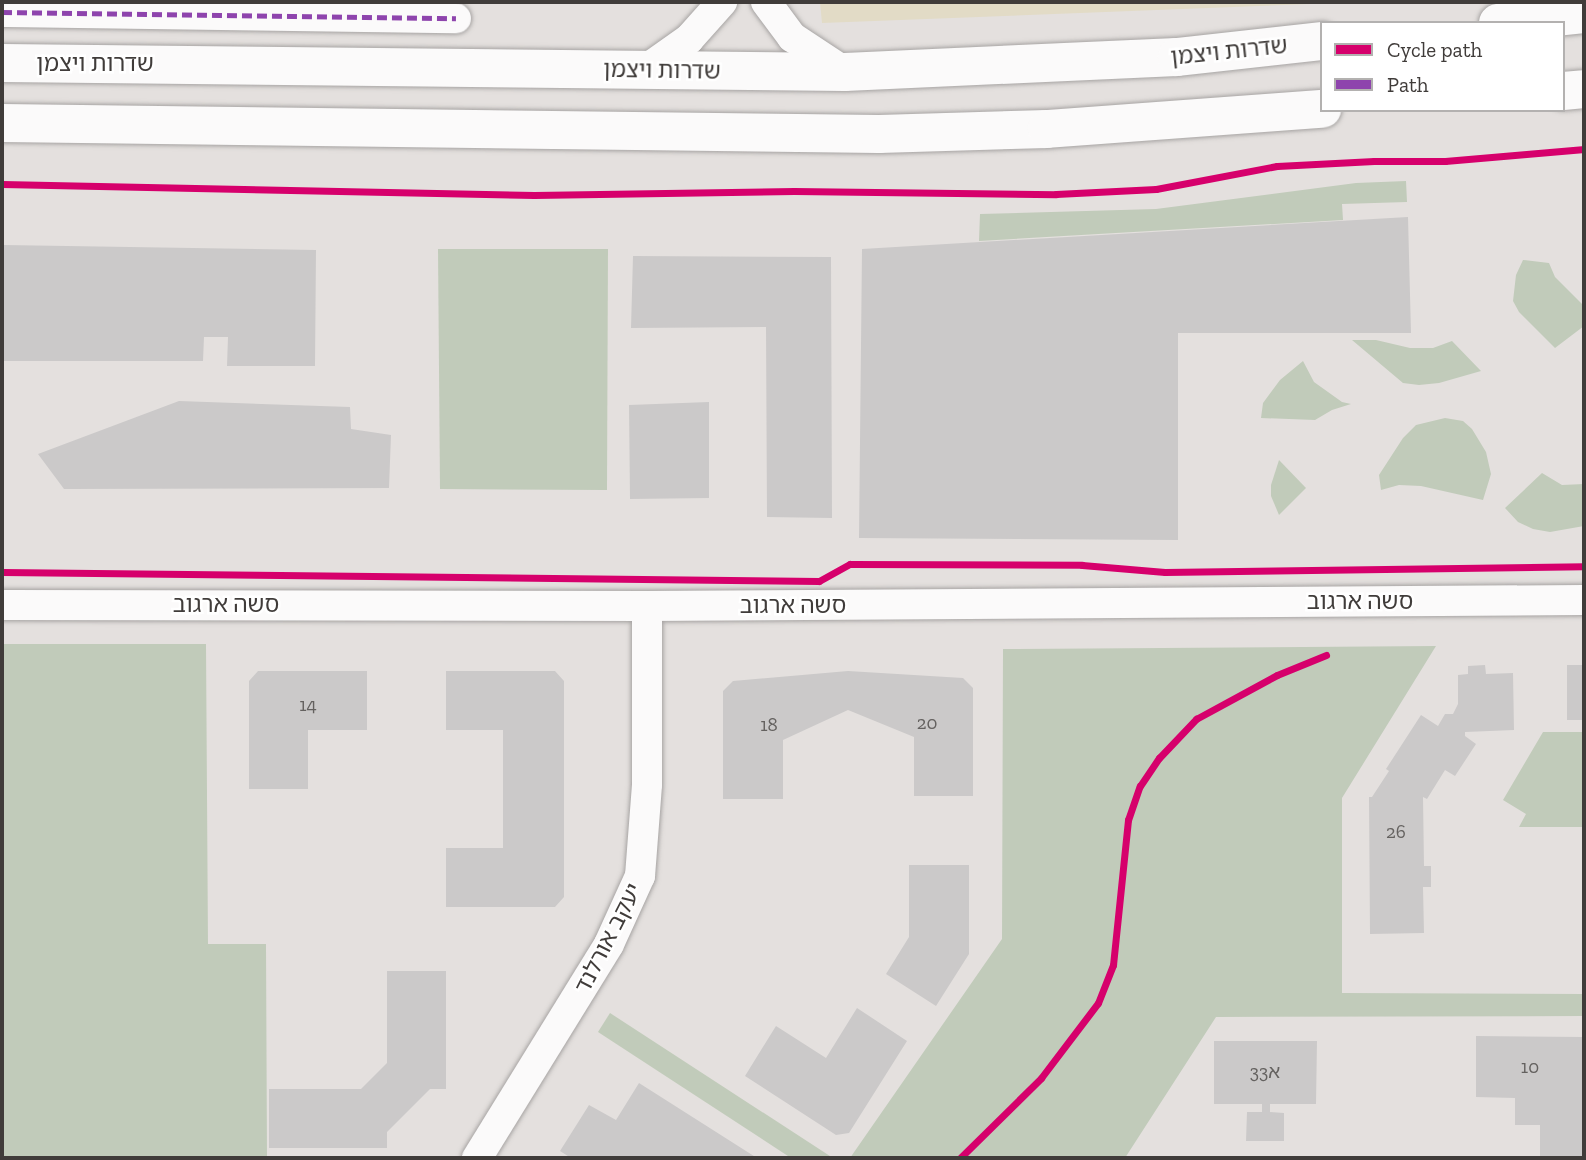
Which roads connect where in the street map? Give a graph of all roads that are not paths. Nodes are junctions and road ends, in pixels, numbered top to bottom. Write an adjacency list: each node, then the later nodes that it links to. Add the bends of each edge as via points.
1 (722, 2): 9 (street, via 689,38)
2 (766, 2): 10 (street, via 792,37)
3 (2, 12): 5 (street)
4 (1584, 14): 6 (main road)
5 (456, 18)
6 (1517, 21)
7 (1320, 41): 10 (main road, שדרות ויצמן, via 1151,58)
8 (2, 63): 9 (main road, שדרות ויצמן)
9 (645, 70): 10 (main road, שדרות ויצמן)
10 (845, 72)
11 (1584, 89): 12 (main road)
12 (1565, 91)
13 (1320, 109): 14 (main road, via 1047,129 879,134)
14 (6, 124)
15 (1584, 600): 17 (street, סשה ארגוב)
16 (2, 605): 17 (street, סשה ארגוב)
17 (647, 606): 18 (street, יעקב אורלנד, via 647,784 640,876 610,944)
18 (477, 1158)

